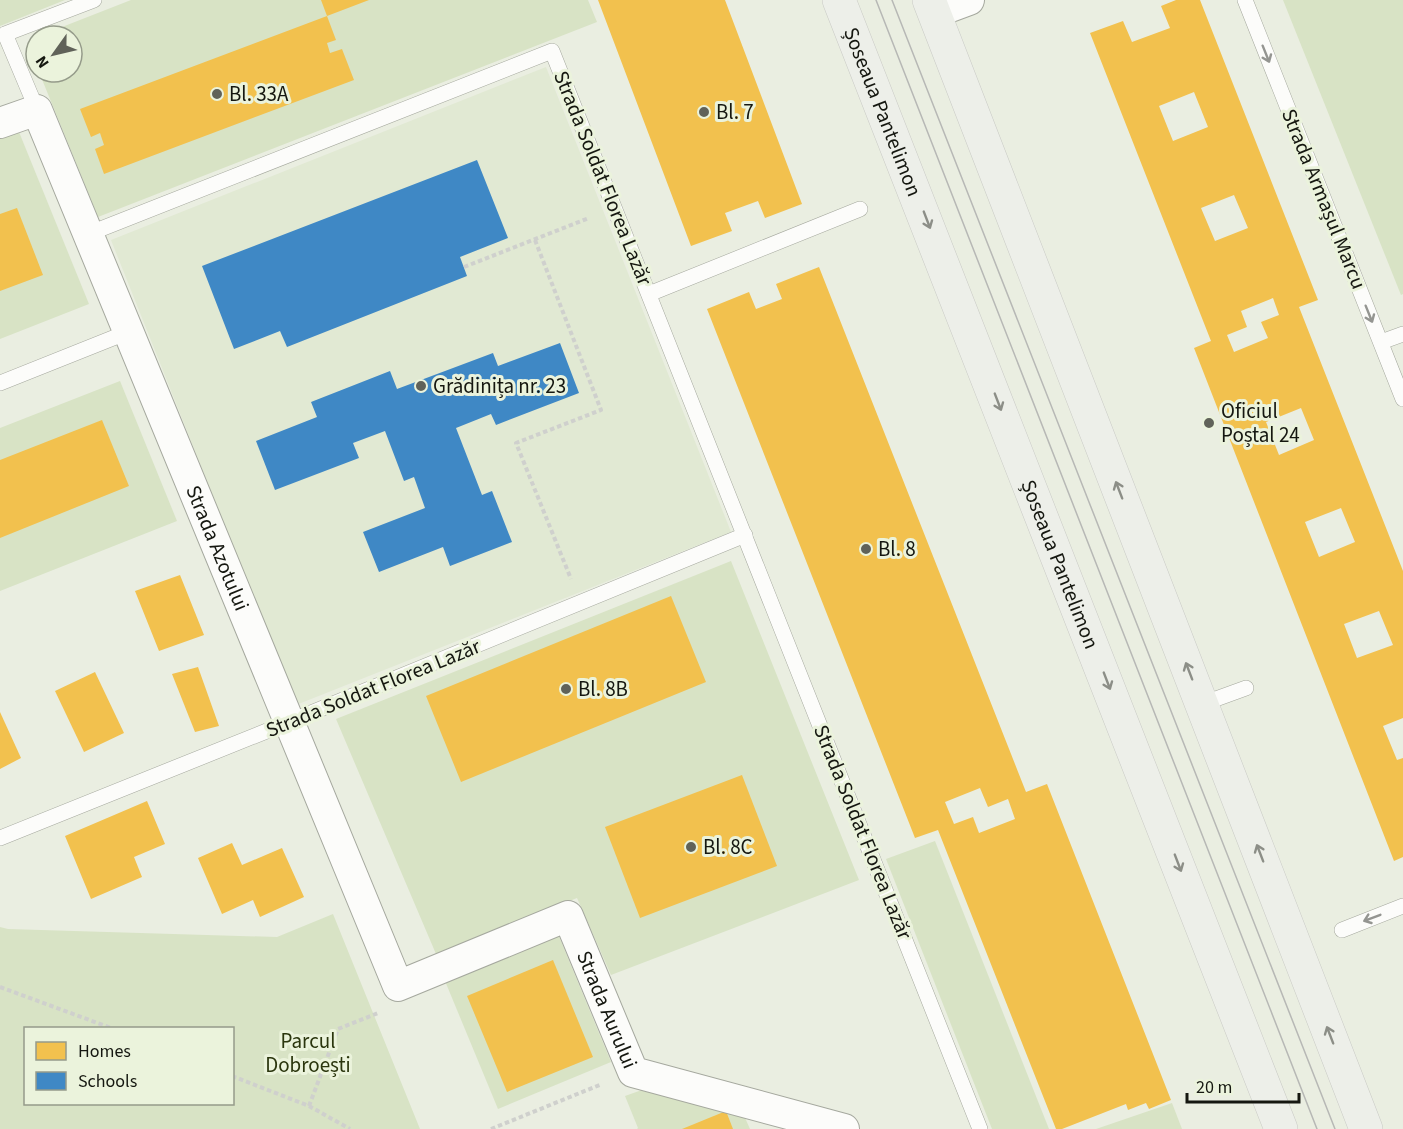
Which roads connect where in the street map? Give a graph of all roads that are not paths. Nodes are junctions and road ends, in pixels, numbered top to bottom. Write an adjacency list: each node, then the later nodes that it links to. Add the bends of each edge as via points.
1 (94, 0): 6 (lane, via 5,34)
2 (839, 0): 26 (main road, Șoseaua Pantelimon, one-way to 26)
3 (969, 0): 5 (street)
4 (1245, 0): 13 (lane, Strada Armașul Marcu, one-way to 13)
5 (932, 7): 18 (main road, one-way to 5)
6 (37, 110): 7 (street); 9 (street, Strada Azotului)
7 (0, 123)
8 (860, 209): 10 (lane)
9 (88, 234): 10 (lane, Strada Soldat Florea Lazăr, via 552,51); 11 (street, Strada Azotului)
10 (649, 294): 16 (lane, Strada Soldat Florea Lazăr)
11 (128, 332): 14 (lane); 19 (street, Strada Azotului)
12 (1403, 334): 13 (lane)
13 (1380, 342): 15 (lane, Strada Armașul Marcu)
14 (0, 383)
15 (1403, 399)
16 (745, 535): 19 (lane, Strada Soldat Florea Lazăr); 25 (lane, Strada Soldat Florea Lazăr)
17 (1246, 688): 18 (lane)
18 (1202, 704): 27 (main road, one-way to 18)
19 (289, 722): 20 (lane, Strada Soldat Florea Lazăr); 23 (street, Strada Azotului)
20 (0, 838)
21 (1403, 906): 22 (lane, one-way to 22)
22 (1342, 930)
23 (398, 986): 24 (street, Strada Aurului, via 568,916 633,1072)
24 (844, 1129)
25 (980, 1129)
26 (1281, 1129)
27 (1366, 1129)

